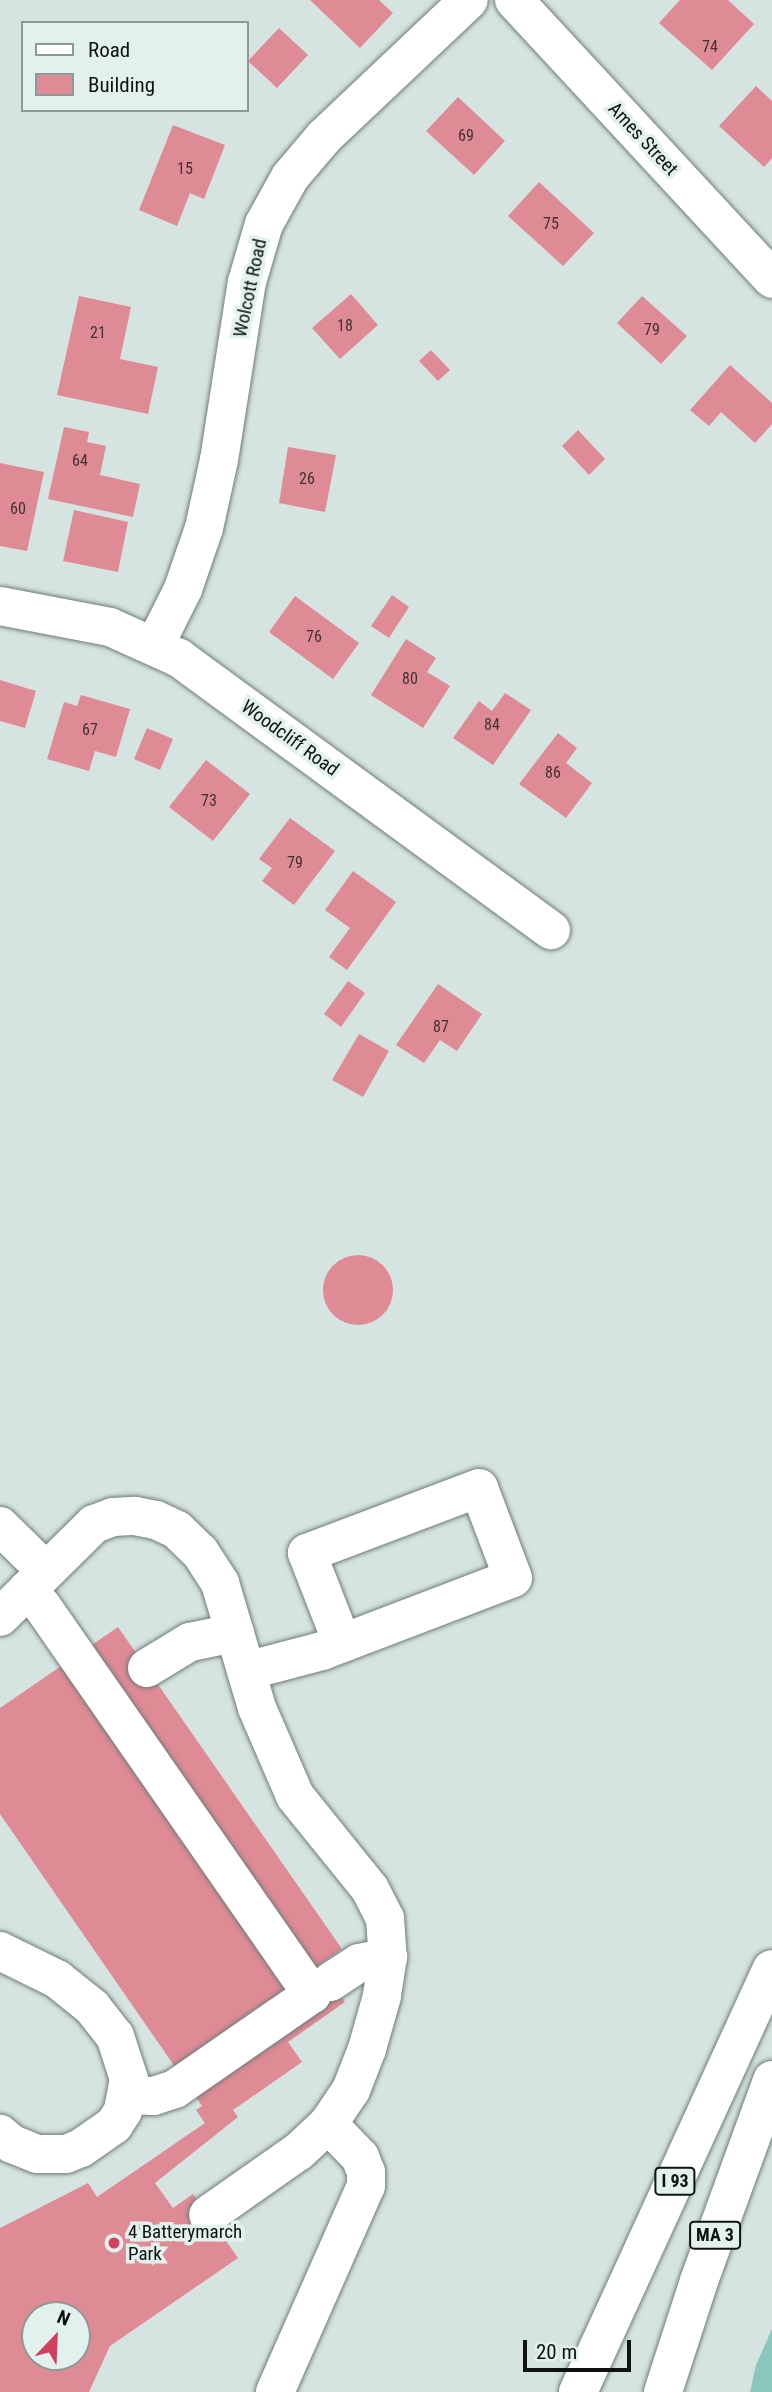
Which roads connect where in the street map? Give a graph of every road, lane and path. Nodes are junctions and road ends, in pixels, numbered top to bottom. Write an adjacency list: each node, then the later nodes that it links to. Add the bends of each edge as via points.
1 (469, 0): 5 (main road, Wolcott Road, via 324,136 290,177 264,224 247,282 204,528 183,589)
2 (514, 0): 3 (main road, Ames Street)
3 (772, 279)
4 (0, 606): 5 (main road, Woodcliff Road, via 110,627)
5 (155, 645): 6 (main road, Woodcliff Road, via 200,671)
6 (551, 930)
7 (0, 1526): 8 (main road)
8 (36, 1580): 9 (main road); 10 (main road, via 102,1520 135,1516 156,1520 189,1540 211,1566); 19 (main road, via 46,1612 312,1994 175,2089 153,2096)
9 (0, 1617)
10 (236, 1633): 12 (main road, via 190,1642); 13 (main road)
11 (342, 1643): 11 (main road, via 513,1578 479,1488 307,1553); 13 (main road)
12 (147, 1668)
13 (246, 1671): 15 (main road, via 273,1752 295,1796 379,1904 388,1929)
14 (0, 1951): 19 (main road, via 57,1979 106,2021 123,2051)
15 (388, 1957): 17 (main road, via 359,1963); 20 (main road, via 380,2006 360,2072)
16 (772, 1969): 24 (main road, I 93)
17 (330, 1982)
18 (772, 2080): 25 (main road, MA 3)
19 (128, 2095): 21 (main road, via 114,2125 99,2139 65,2154 24,2151)
20 (328, 2124): 22 (main road, via 299,2151); 23 (main road, via 360,2157 366,2186)
21 (0, 2134)
22 (208, 2216)
23 (275, 2392)
24 (578, 2392)
25 (663, 2392)

